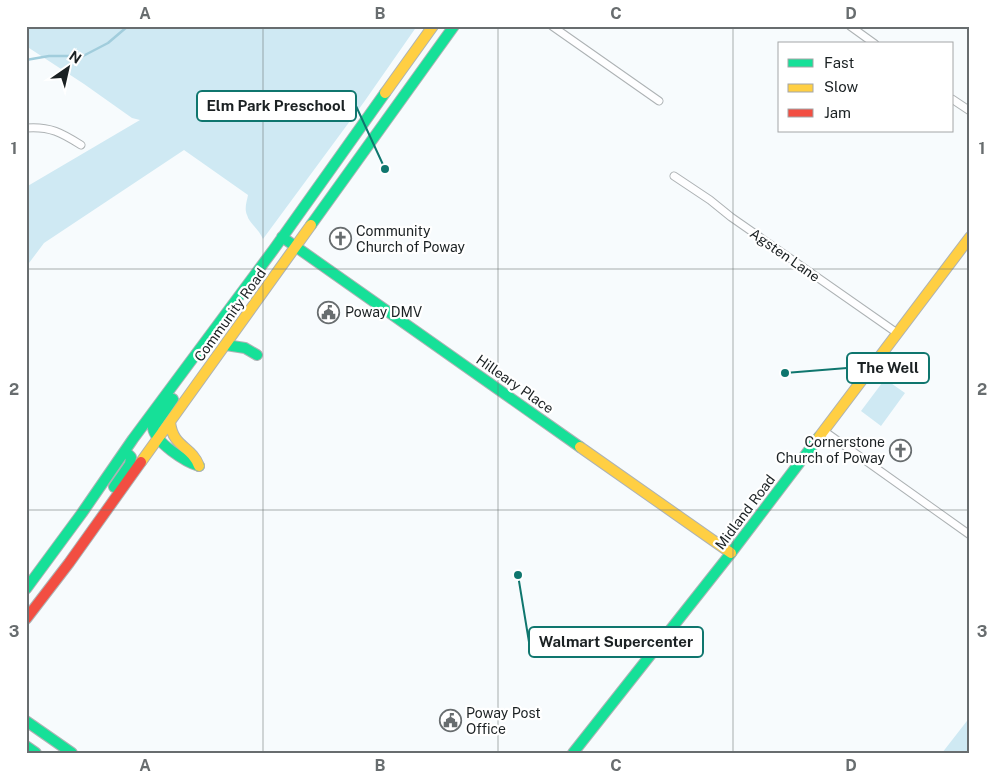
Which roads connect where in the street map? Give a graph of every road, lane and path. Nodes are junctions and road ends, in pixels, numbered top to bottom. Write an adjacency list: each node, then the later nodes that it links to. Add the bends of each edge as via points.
1 (432, 26): 12 (main road, Community Road)
2 (454, 26): 14 (main road, Community Road)
3 (552, 26): 7 (street)
4 (850, 26): 5 (street)
5 (871, 42)
6 (954, 100): 8 (street)
7 (658, 101)
8 (970, 111)
9 (26, 128): 10 (street, via 41,127 64,134)
10 (81, 145)
11 (674, 176): 16 (street, Agsten Lane)
12 (282, 237): 14 (main road, Hilleary Place); 15 (main road, Community Road)
13 (970, 237): 16 (main road, Midland Road)
14 (297, 246): 17 (main road, Community Road); 26 (main road, Hilleary Place)
15 (212, 333): 21 (main road, via 194,370 153,428); 22 (main road, Community Road)
16 (897, 333): 20 (main road, Midland Road)
17 (226, 345): 18 (main road, via 245,348); 19 (main road, Community Road)
18 (257, 355)
19 (170, 422): 21 (main road, Community Road); 21 (main road, via 173,436 194,455 199,466)
20 (824, 431): 25 (street); 26 (main road, Midland Road)
21 (158, 439): 24 (main road, Community Road)
22 (125, 451): 23 (main road, Community Road); 24 (main road, via 131,461 109,495)
23 (92, 499): 27 (main road, via 85,520 63,553); 28 (main road, Community Road)
24 (101, 518): 27 (main road, Community Road)
25 (970, 535)
26 (731, 553): 34 (main road, Midland Road)
27 (69, 563): 29 (main road, Community Road)
28 (26, 589)
29 (26, 619)
30 (26, 721): 33 (main road)
31 (26, 746): 32 (main road)
32 (36, 753)
33 (72, 753)
34 (573, 753)

